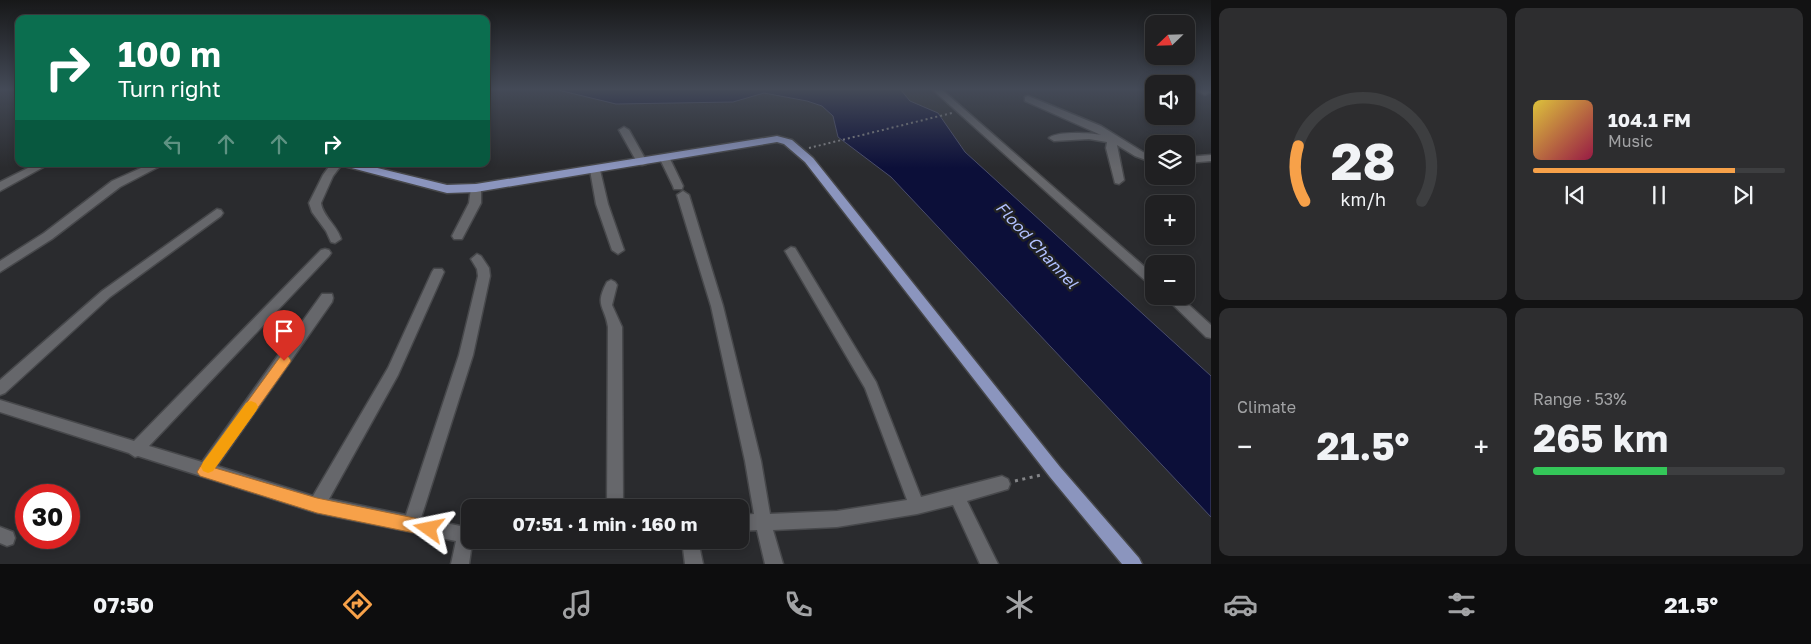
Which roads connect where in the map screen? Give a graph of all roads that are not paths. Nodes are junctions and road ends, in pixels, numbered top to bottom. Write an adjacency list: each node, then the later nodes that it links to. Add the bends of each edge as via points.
1 (967, 115): 28 (street)
2 (1067, 115): 5 (street, via 1097,128)
3 (624, 130): 10 (street)
4 (1054, 138): 5 (street, via 1089,136)
5 (1112, 139): 6 (street); 16 (street, via 1111,148)
6 (1145, 156)
7 (1211, 158): 9 (street)
8 (665, 159): 10 (main road); 42 (street, via 681,191 717,306 753,461); 52 (main road, via 777,139 800,150 1055,472)
9 (1195, 159)
10 (642, 162): 15 (main road)
11 (38, 167): 17 (street)
12 (153, 167): 26 (street, via 116,184 48,236)
13 (335, 167): 21 (street, via 314,203)
14 (360, 167): 18 (main road, via 447,188)
15 (595, 170): 18 (main road); 22 (street, via 602,204)
16 (1119, 180)
17 (0, 187)
18 (476, 188): 20 (street, via 472,210)
19 (217, 213): 33 (street, via 106,294)
20 (458, 236)
21 (335, 239)
22 (618, 250)
23 (791, 251): 41 (street, via 871,386)
24 (326, 253): 35 (street)
25 (477, 258): 44 (street, via 484,276 472,334)
26 (0, 267)
27 (438, 272): 40 (street, via 393,371)
28 (1145, 274)
29 (611, 285): 39 (street, via 606,300 615,327)
30 (327, 298): 36 (street)
31 (1180, 305): 32 (street)
32 (1211, 333)
33 (0, 389)
34 (0, 406): 35 (street)
35 (135, 450): 36 (street)
36 (204, 472): 40 (street)
37 (1002, 484): 38 (street)
38 (957, 496): 41 (street); 51 (street)
39 (615, 499)
40 (317, 505): 44 (street)
41 (917, 506): 42 (street, via 837,519)
42 (763, 522): 43 (street); 50 (street)
43 (749, 523)
44 (411, 525): 45 (street)
45 (461, 535)
46 (464, 549): 48 (street)
47 (692, 549): 49 (street)
48 (460, 564)
49 (694, 564)
50 (774, 564)
51 (988, 564)
52 (1133, 564)

